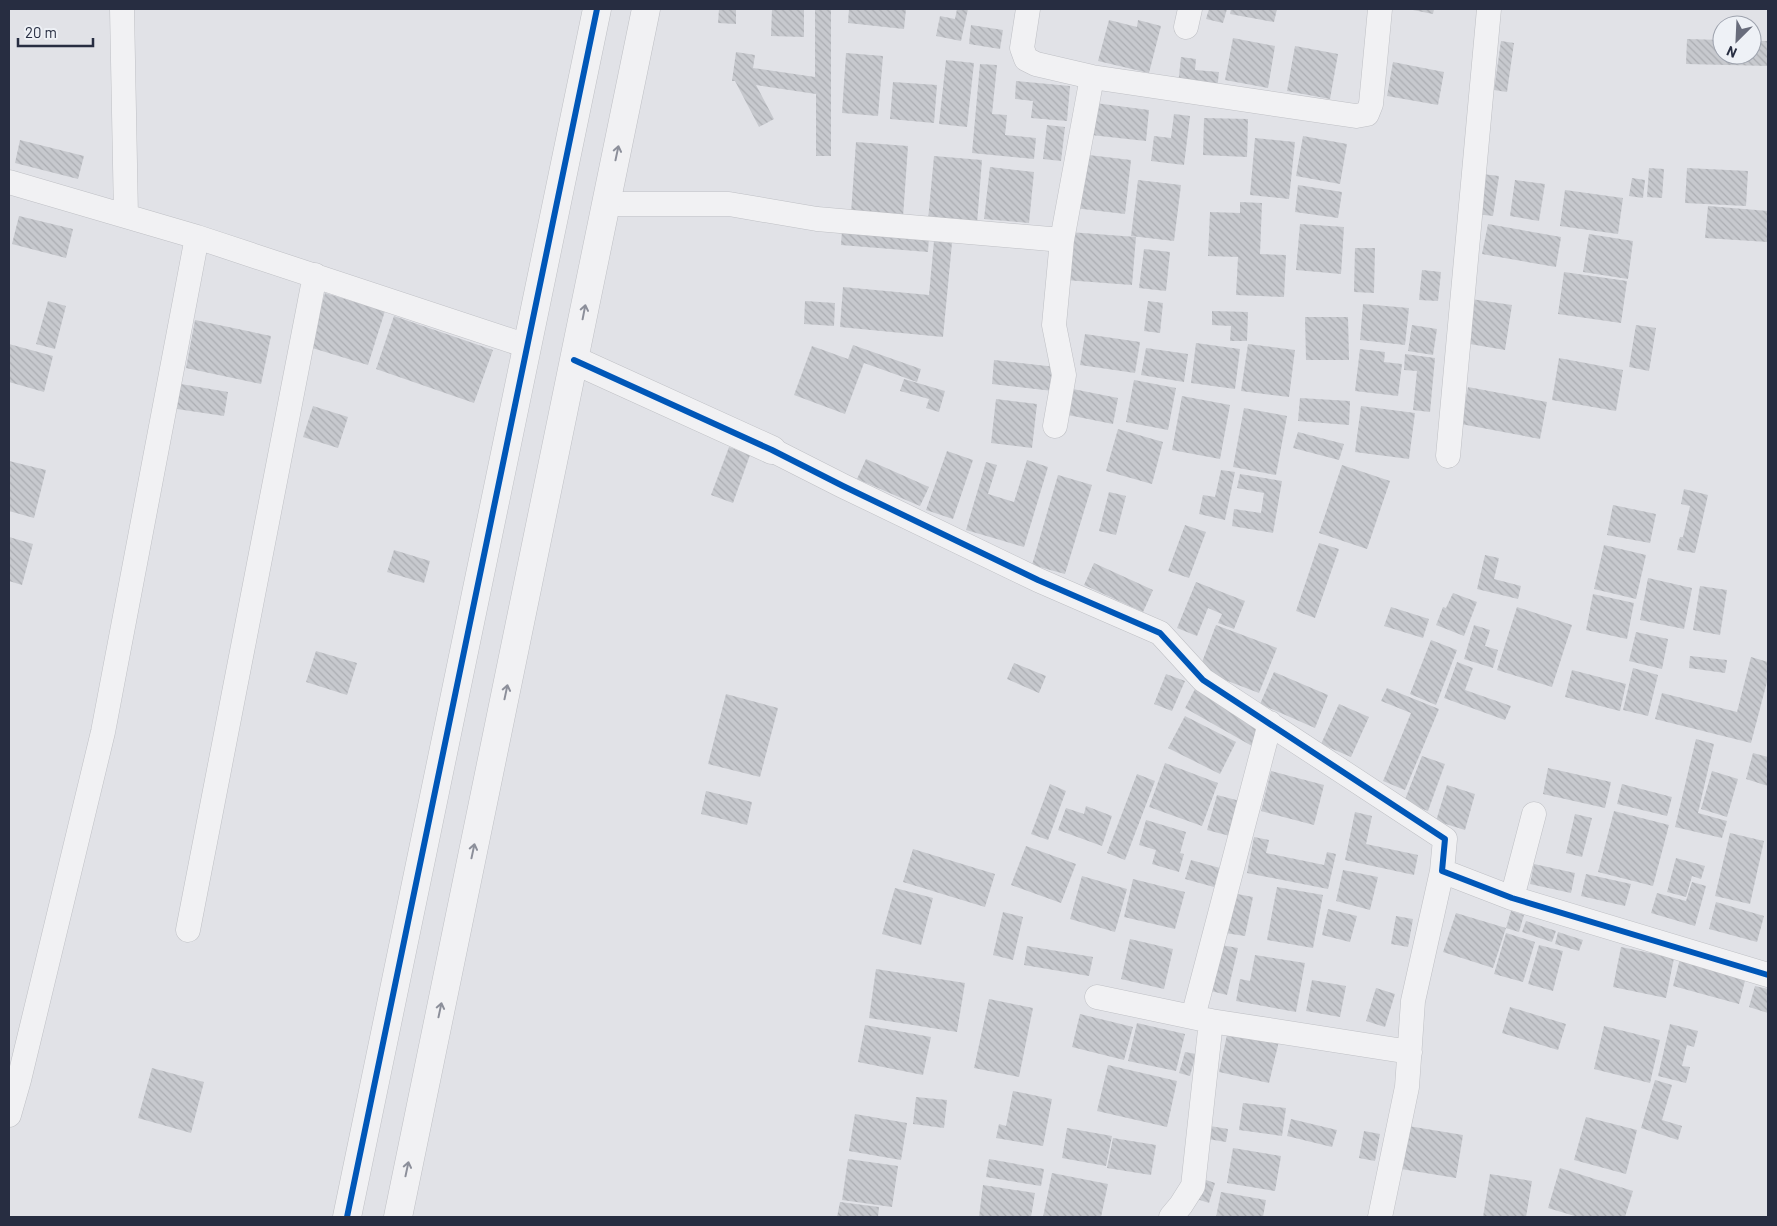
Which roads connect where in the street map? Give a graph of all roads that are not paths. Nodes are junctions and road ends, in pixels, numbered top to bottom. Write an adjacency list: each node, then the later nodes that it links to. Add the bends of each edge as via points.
1 (122, 9): 10 (street)
2 (597, 9): 14 (street)
3 (646, 9): 9 (street, one-way to 3)
4 (1028, 9): 7 (street, via 1022,48 1026,59)
5 (1380, 9): 7 (street, via 1371,104 1367,114 1356,116)
6 (1489, 9): 18 (street)
7 (1092, 77): 12 (street)
8 (9, 182): 10 (street)
9 (606, 204): 12 (street, via 729,204 817,219); 15 (street, one-way to 9)
10 (126, 216): 11 (street)
11 (197, 236): 13 (street); 28 (street, via 103,732)
12 (1062, 240): 16 (street, via 1054,325 1064,375)
13 (316, 276): 14 (street); 23 (street)
14 (527, 346): 29 (street)
15 (574, 360): 17 (street); 30 (street, one-way to 15)
16 (1055, 426)
17 (772, 450): 19 (street, via 1038,580 1160,633 1203,680)
18 (1448, 456)
19 (1270, 723): 21 (street, via 1445,839); 26 (street)
20 (1534, 814): 22 (street)
21 (1442, 871): 22 (street); 27 (street, via 1413,1002)
22 (1512, 898): 24 (street)
23 (188, 930)
24 (1768, 975)
25 (1097, 997): 26 (street)
26 (1202, 1019): 27 (street); 31 (street, via 1193,1186)
27 (1410, 1052): 32 (street, via 1407,1087)
28 (9, 1116)
29 (347, 1217)
30 (398, 1217)
31 (1171, 1217)
32 (1380, 1217)

